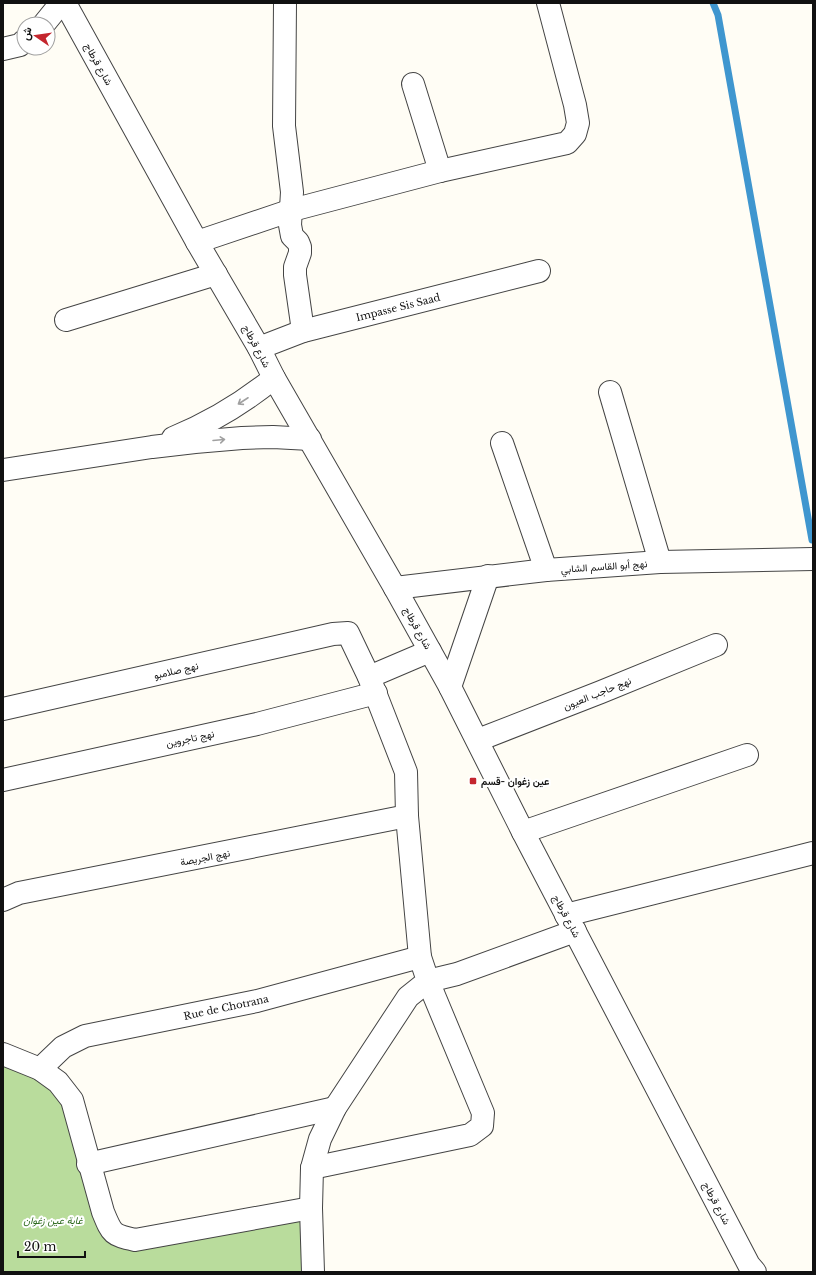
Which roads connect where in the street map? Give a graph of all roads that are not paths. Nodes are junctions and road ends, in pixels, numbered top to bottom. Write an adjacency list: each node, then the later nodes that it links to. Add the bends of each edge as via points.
1 (61, 3): 5 (street)
2 (65, 3): 11 (street, شارع قرطاج)
3 (285, 3): 10 (street, via 284,126)
4 (548, 3): 9 (street, via 575,105 578,124 575,134 567,143)
5 (50, 16)
6 (16, 46): 7 (street)
7 (3, 50)
8 (413, 84): 9 (street)
9 (440, 171): 10 (street)
10 (292, 210): 11 (street); 15 (street, via 291,233 300,248 295,275)
11 (198, 242): 13 (street, شارع قرطاج)
12 (539, 271): 15 (street, Impasse Sis Saad)
13 (216, 274): 14 (street); 16 (street, شارع قرطاج)
14 (66, 320)
15 (303, 331): 16 (street, Impasse Sis Saad)
16 (259, 348): 17 (street, شارع قرطاج)
17 (274, 378): 19 (street, شارع قرطاج); 21 (street, one-way to 21, via 230,410 196,429)
18 (610, 392): 24 (street)
19 (310, 439): 21 (street, one-way to 19, via 242,438); 27 (street, شارع قرطاج)
20 (502, 443): 25 (street)
21 (152, 447): 22 (street)
22 (3, 470)
23 (813, 559): 24 (street, نهج أبو القاسم الشابي)
24 (660, 562): 25 (street, نهج أبو القاسم الشابي)
25 (546, 570): 26 (street, نهج أبو القاسم الشابي)
26 (488, 576): 27 (street, نهج أبو القاسم الشابي); 31 (street)
27 (396, 588): 29 (street, شارع قرطاج)
28 (716, 645): 33 (street, نهج حاجب العيون)
29 (430, 651): 30 (street, نهج تاجروين); 31 (street, شارع قرطاج)
30 (373, 685): 32 (street, نهج صلامبو, via 348,634 334,634); 35 (street, نهج تاجروين, via 257,724); 36 (street, via 406,772)
31 (450, 687): 33 (street, شارع قرطاج)
32 (3, 709)
33 (478, 740): 37 (street, شارع قرطاج)
34 (746, 755): 37 (street)
35 (3, 780)
36 (407, 816): 39 (street, نهج الجريصة, via 19,894); 41 (street)
37 (523, 832): 40 (street, شارع قرطاج)
38 (813, 853): 40 (street)
39 (3, 900)
40 (570, 923): 42 (street, via 457,974); 49 (street, شارع قرطاج)
41 (420, 957): 42 (street); 44 (street, Rue de Chotrana, via 257,1001 85,1036 63,1047)
42 (428, 981): 45 (street, via 408,997); 47 (street, via 483,1113 482,1126 470,1135)
43 (3, 1054): 44 (street)
44 (40, 1069): 46 (street, via 58,1082 72,1100)
45 (335, 1108): 46 (street); 47 (street, via 320,1139)
46 (88, 1164): 48 (street, via 103,1212 110,1228 119,1237 136,1240)
47 (312, 1168): 48 (street)
48 (311, 1208): 50 (street)
49 (752, 1270)
50 (313, 1272)

